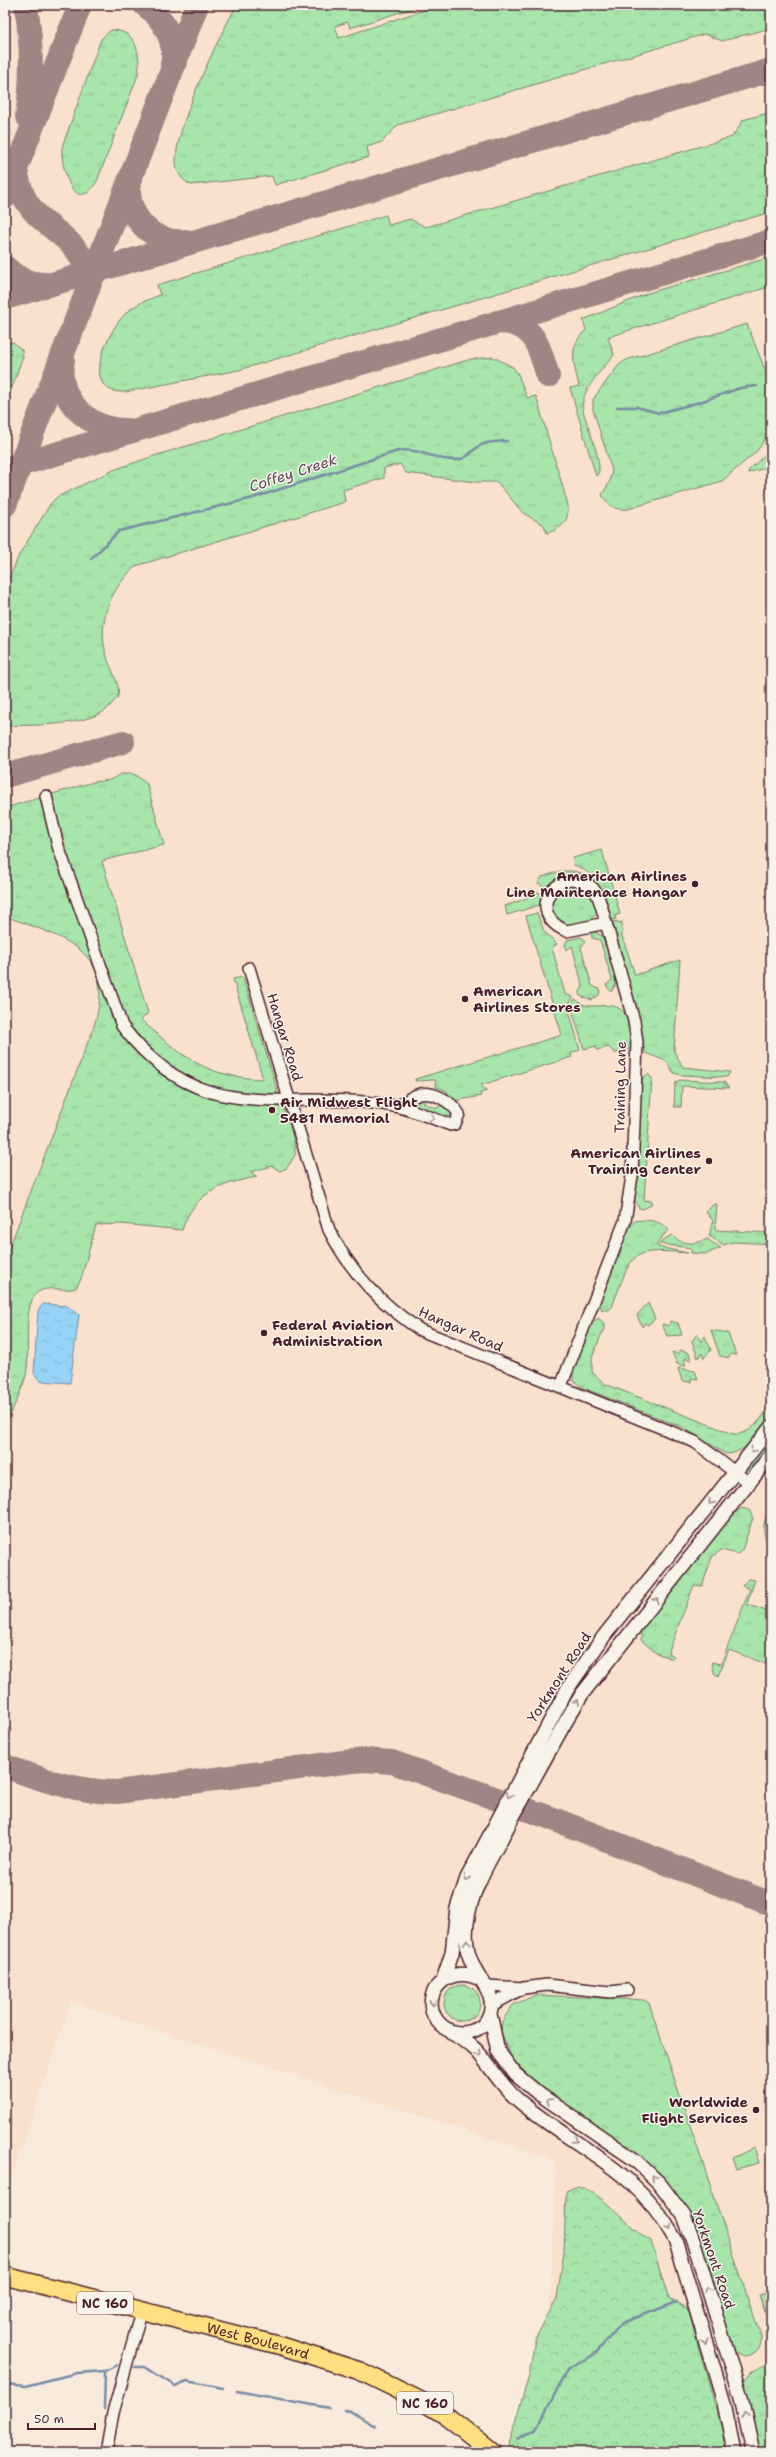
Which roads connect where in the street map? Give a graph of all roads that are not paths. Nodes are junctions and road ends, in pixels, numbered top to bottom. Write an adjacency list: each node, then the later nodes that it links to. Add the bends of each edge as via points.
1 (46, 796): 4 (street, via 58,846 96,956 122,1026 134,1042 166,1070 198,1089 231,1097)
2 (606, 923): 2 (street, Training Lane, via 598,894 586,883 570,880 561,882 554,886 548,895 546,913 558,928 575,931); 6 (street, Training Lane, via 634,1021 637,1042 632,1176 622,1228)
3 (249, 968): 4 (street, Hangar Road)
4 (289, 1101): 5 (street, via 348,1101); 6 (street, Hangar Road, via 329,1230 352,1269 371,1292 390,1310 420,1330)
5 (395, 1106): 5 (street, one-way to 5, via 451,1125 455,1124 459,1114 448,1101 428,1094 417,1095 402,1105)
6 (560, 1386): 9 (street, Hangar Road, via 695,1442)
7 (771, 1427): 9 (street, Yorkmont Road, one-way to 9)
8 (771, 1455): 10 (street, Yorkmont Road)
9 (736, 1472): 10 (street, Hangar Road); 11 (street, Yorkmont Road, one-way to 11, via 604,1636 568,1688 467,1878 457,1908 452,1953)
10 (749, 1483): 12 (street, Yorkmont Road, one-way to 10, via 467,1949 467,1924 471,1905 484,1872 582,1694)
11 (443, 1980): 12 (street, via 461,1973); 16 (street, Yorkmont Road, one-way to 16, via 436,1987 432,2007 435,2016)
12 (483, 1983): 13 (street); 15 (street, Yorkmont Road)
13 (524, 1988): 14 (street, via 547,1985 610,1992); 15 (street)
14 (627, 1990)
15 (491, 2010): 16 (street, via 477,2029 458,2033); 19 (street, Yorkmont Road, one-way to 15, via 690,2230 678,2206 635,2160 539,2094 515,2074 498,2051)
16 (449, 2030): 20 (street, Yorkmont Road, one-way to 20, via 476,2050 501,2083 518,2100 622,2173 662,2216 675,2239)
17 (5, 2276): 18 (main road, West Boulevard / NC 160)
18 (141, 2312): 21 (street, via 113,2414); 22 (main road, West Boulevard / NC 160, via 278,2345 360,2371 448,2417)
19 (732, 2369): 20 (street); 24 (street, Yorkmont Road, one-way to 19)
20 (715, 2374): 23 (street, Yorkmont Road)
21 (106, 2452)
22 (492, 2452)
23 (734, 2452)
24 (753, 2452)

